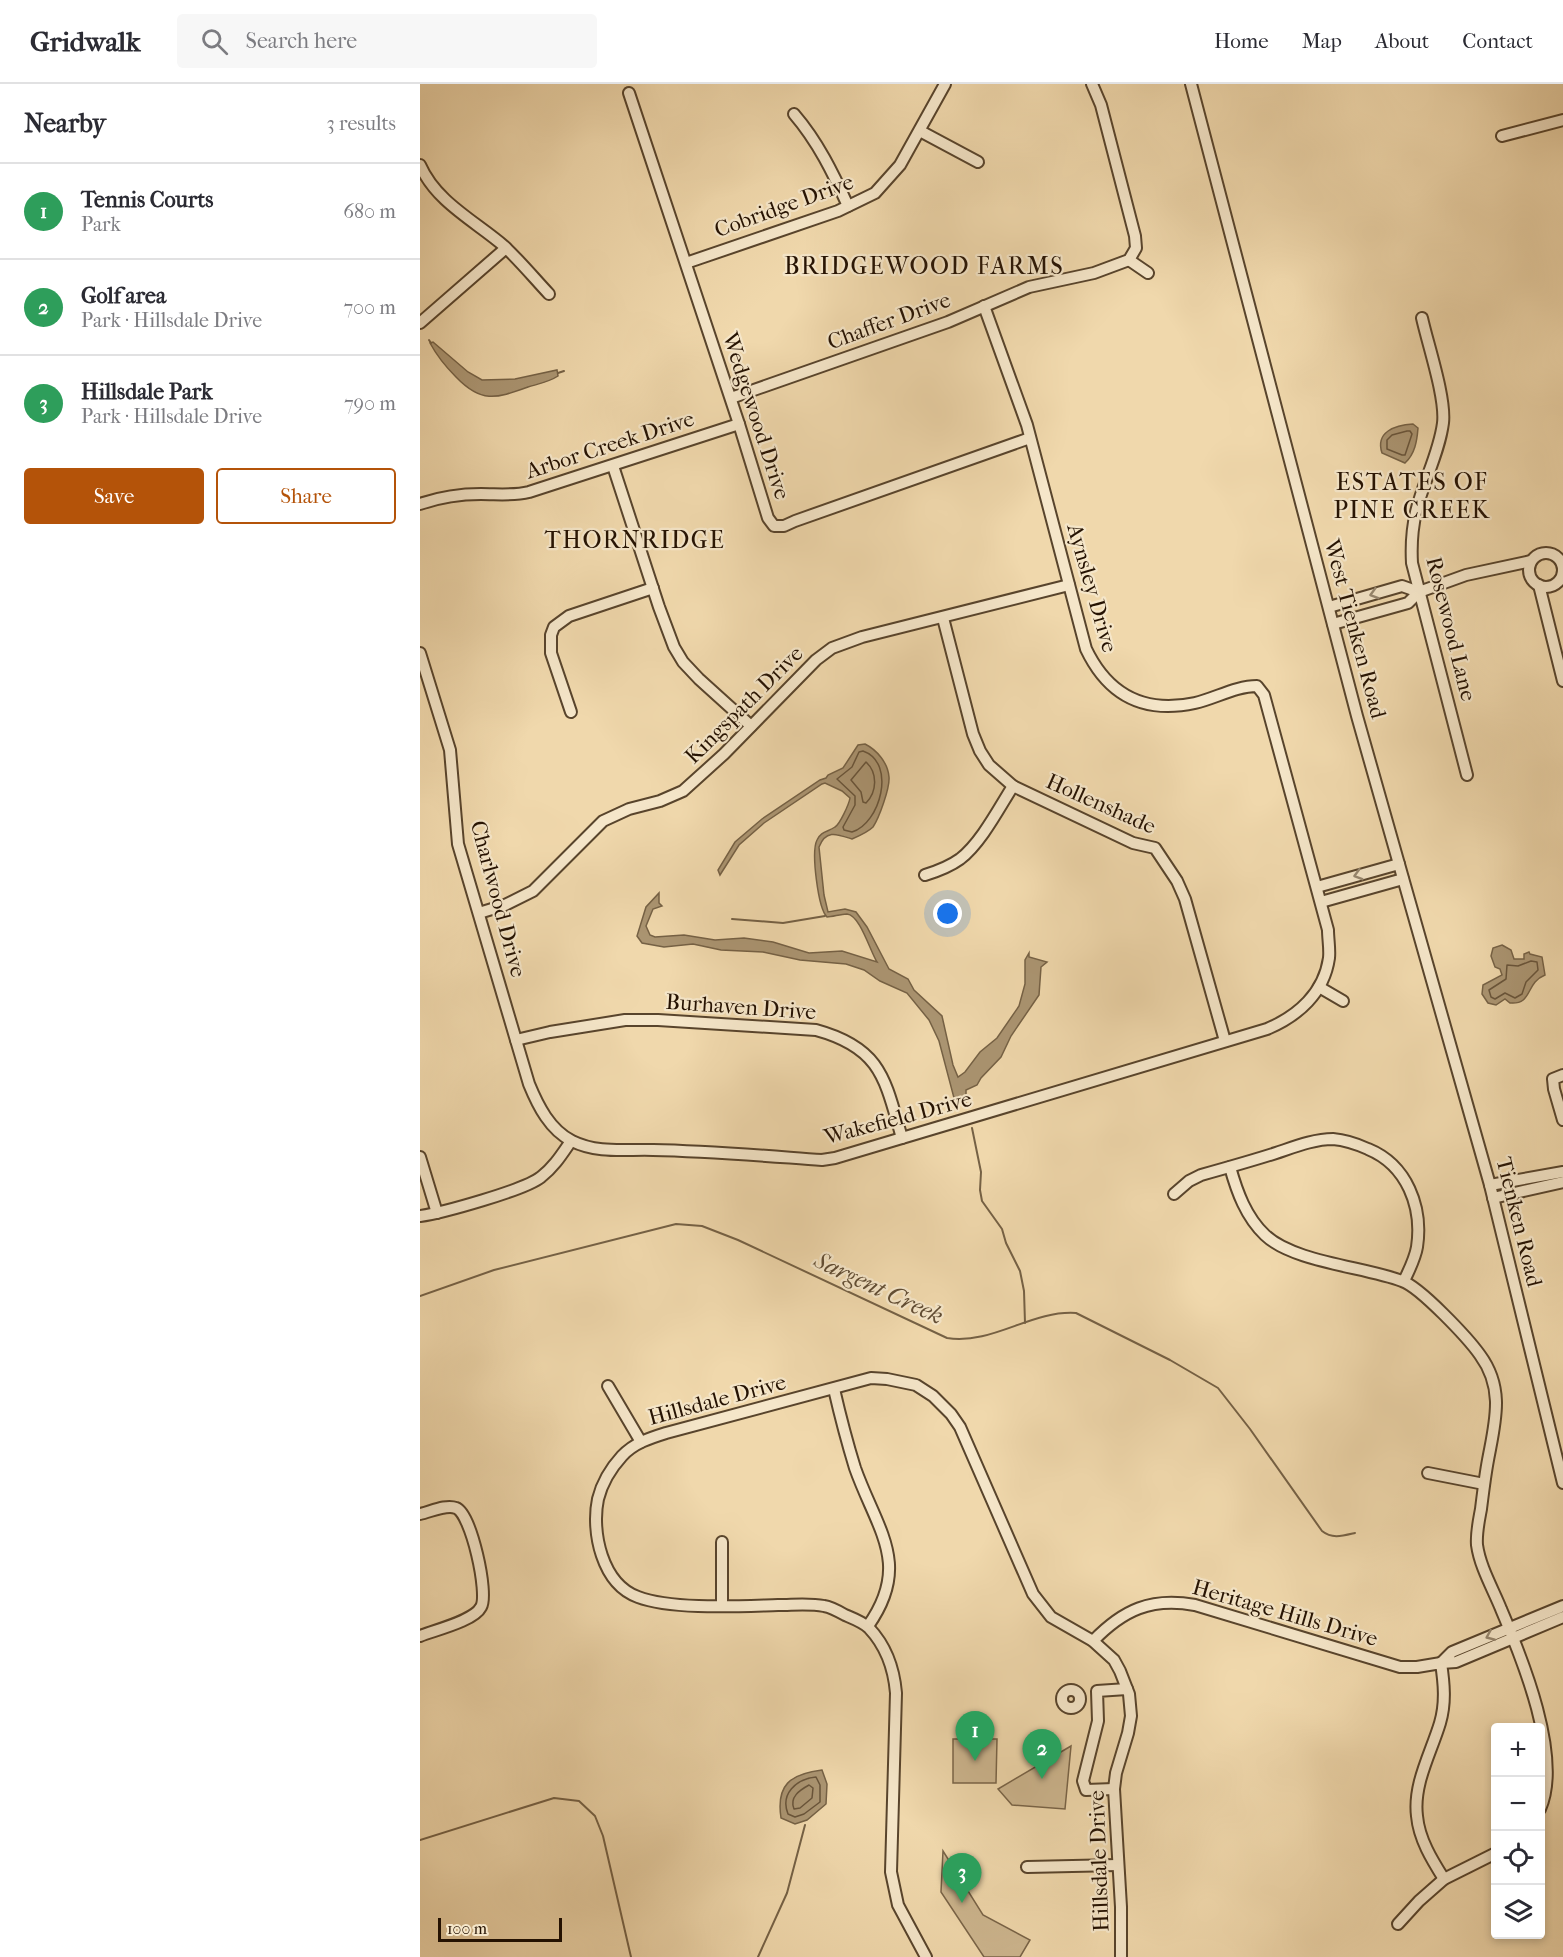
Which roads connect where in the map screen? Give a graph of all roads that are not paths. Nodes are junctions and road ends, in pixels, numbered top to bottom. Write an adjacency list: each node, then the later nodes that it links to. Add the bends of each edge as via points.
1 (945, 84): 7 (street, Cobridge Drive)
2 (1092, 84): 13 (street, via 1135,236 1136,248)
3 (1191, 84): 33 (street, West Tienken Road)
4 (629, 93): 14 (street, Wedgewood Drive)
5 (794, 114): 11 (street, via 829,164)
6 (1563, 120): 8 (street)
7 (920, 131): 9 (street); 11 (street, Cobridge Drive, via 900,165 875,193)
8 (1502, 136)
9 (978, 162)
10 (420, 165): 12 (street, via 430,184 445,199)
11 (848, 206): 14 (street, Cobridge Drive)
12 (506, 248): 16 (street); 19 (street)
13 (1129, 260): 15 (street); 17 (street, Chaffer Drive, via 1094,273 1029,287)
14 (686, 263): 20 (street, Wedgewood Drive)
15 (1148, 273)
16 (549, 294)
17 (984, 306): 20 (street, Chaffer Drive); 22 (street, Aynsley Drive)
18 (1422, 318): 32 (street, Rosewood Lane, via 1443,422 1411,536)
19 (420, 323)
20 (731, 398): 21 (street, Wedgewood Drive)
21 (740, 424): 22 (street, Wedgewood Drive, via 768,518 774,526 784,526); 23 (street, Arbor Creek Drive)
22 (1030, 438): 29 (street, Aynsley Drive)
23 (613, 466): 24 (street, Arbor Creek Drive, via 516,495 452,495); 31 (street)
24 (420, 504)
25 (1532, 561): 26 (street); 27 (street, via 1540,554 1551,554 1560,562); 28 (street)
26 (1509, 567): 28 (street); 32 (street, via 1466,575)
27 (1562, 573): 30 (street)
28 (1530, 575): 30 (street)
29 (1069, 585): 34 (street, Kingspath Drive); 45 (street, Aynsley Drive, via 1094,667 1126,696 1149,704 1173,706 1257,686 1264,695)
30 (1545, 586): 37 (street, via 1545,613)
31 (654, 588): 38 (street, via 569,616 554,627 551,653); 39 (street, via 683,663)
32 (1419, 592): 33 (street, one-way to 33, via 1402,586); 35 (street, via 1408,603); 40 (street, Rosewood Lane)
33 (1329, 607): 35 (street, West Tienken Road)
34 (943, 618): 39 (street, Kingspath Drive, via 832,648); 41 (street, Hollenshade, via 980,751 989,765)
35 (1333, 624): 42 (street, West Tienken Road)
36 (420, 653): 47 (street, Charlwood Drive, via 450,750 458,844)
37 (1563, 681)
38 (571, 712)
39 (751, 726): 47 (street, Kingspath Drive, via 683,791 603,821 533,891)
40 (1467, 775)
41 (1013, 786): 43 (street, via 962,858); 51 (street, Hollenshade, via 1133,843 1155,848 1185,899)
42 (1399, 864): 44 (street, West Tienken Road); 45 (street, one-way to 45)
43 (925, 875)
44 (1403, 879): 46 (street); 52 (street, West Tienken Road)
45 (1317, 887): 46 (street, Aynsley Drive)
46 (1321, 902): 48 (street, Aynsley Drive, via 1329,958)
47 (479, 913): 50 (street, Charlwood Drive)
48 (1319, 987): 49 (street); 51 (street, Wakefield Drive, via 1299,1012 1284,1022)
49 (1343, 1001)
50 (516, 1040): 55 (street, Burhaven Drive, via 625,1020 816,1030 855,1045 870,1058 882,1074); 56 (street, Charlwood Drive, via 538,1105 551,1124)
51 (1225, 1041): 55 (street, Wakefield Drive)
52 (1449, 1042): 61 (street, Tienken Road)
53 (1563, 1075): 54 (street, via 1553,1079)
54 (1563, 1120)
55 (902, 1138): 56 (street, Wakefield Drive, via 822,1160 652,1150 620,1152)
56 (571, 1141): 64 (street, via 554,1166 539,1179)
57 (420, 1157): 64 (street)
58 (1230, 1167): 62 (street, via 1189,1180); 66 (street, via 1246,1209 1256,1225 1278,1244 1311,1257); 66 (street, via 1325,1140 1345,1140 1376,1152 1402,1175 1415,1201 1416,1249)
59 (1563, 1172): 61 (street)
60 (1563, 1182): 63 (street)
61 (1490, 1185): 63 (street, Tienken Road)
62 (1174, 1194)
63 (1493, 1198): 71 (street, Tienken Road)
64 (437, 1213): 65 (street)
65 (420, 1216)
66 (1404, 1281): 72 (street, via 1430,1301 1480,1354 1492,1377 1497,1404)
67 (608, 1386): 69 (street)
68 (834, 1389): 69 (street, Hillsdale Drive); 78 (street, via 856,1469 886,1543 890,1565 885,1598); 81 (street, Hillsdale Drive, via 871,1378 887,1378 916,1385 941,1403 960,1427 1033,1594 1051,1617)
69 (641, 1442): 75 (street, Hillsdale Drive, via 616,1464 598,1500 599,1547 605,1564 623,1588 637,1597)
70 (1428, 1473): 72 (street)
71 (1563, 1483)
72 (1484, 1484): 79 (street, via 1477,1544)
73 (420, 1514): 80 (street, via 443,1508 456,1508 464,1514 483,1586 482,1605 477,1612)
74 (722, 1542): 75 (street)
75 (722, 1605): 78 (street, Hillsdale Drive, via 824,1606)
76 (1563, 1606): 79 (street, Heritage Hills Drive)
77 (1563, 1617): 79 (street, Heritage Hills Drive)
78 (868, 1626): 93 (street, via 893,1666 895,1680 891,1872 898,1905)
79 (1512, 1633): 82 (street, Heritage Hills Drive, via 1452,1652); 87 (street, via 1547,1748)
80 (420, 1636)
81 (1093, 1641): 82 (street, Heritage Hills Drive, via 1126,1613 1150,1604 1179,1602 1400,1667); 83 (street, Hillsdale Drive, via 1114,1660)
82 (1441, 1663): 91 (street, via 1444,1705 1421,1780 1417,1808 1422,1837)
83 (1126, 1689): 84 (street); 86 (street, Hillsdale Drive, via 1131,1716)
84 (1097, 1691): 85 (street); 86 (street, via 1098,1721 1083,1781 1086,1790)
85 (1077, 1693)
86 (1114, 1790): 89 (street, Hillsdale Drive)
87 (1545, 1796)
88 (1491, 1856): 91 (street)
89 (1118, 1865): 90 (street); 94 (street, Hillsdale Drive)
90 (1026, 1867)
91 (1444, 1879): 92 (street)
92 (1398, 1924)
93 (926, 1957)
94 (1121, 1957)

